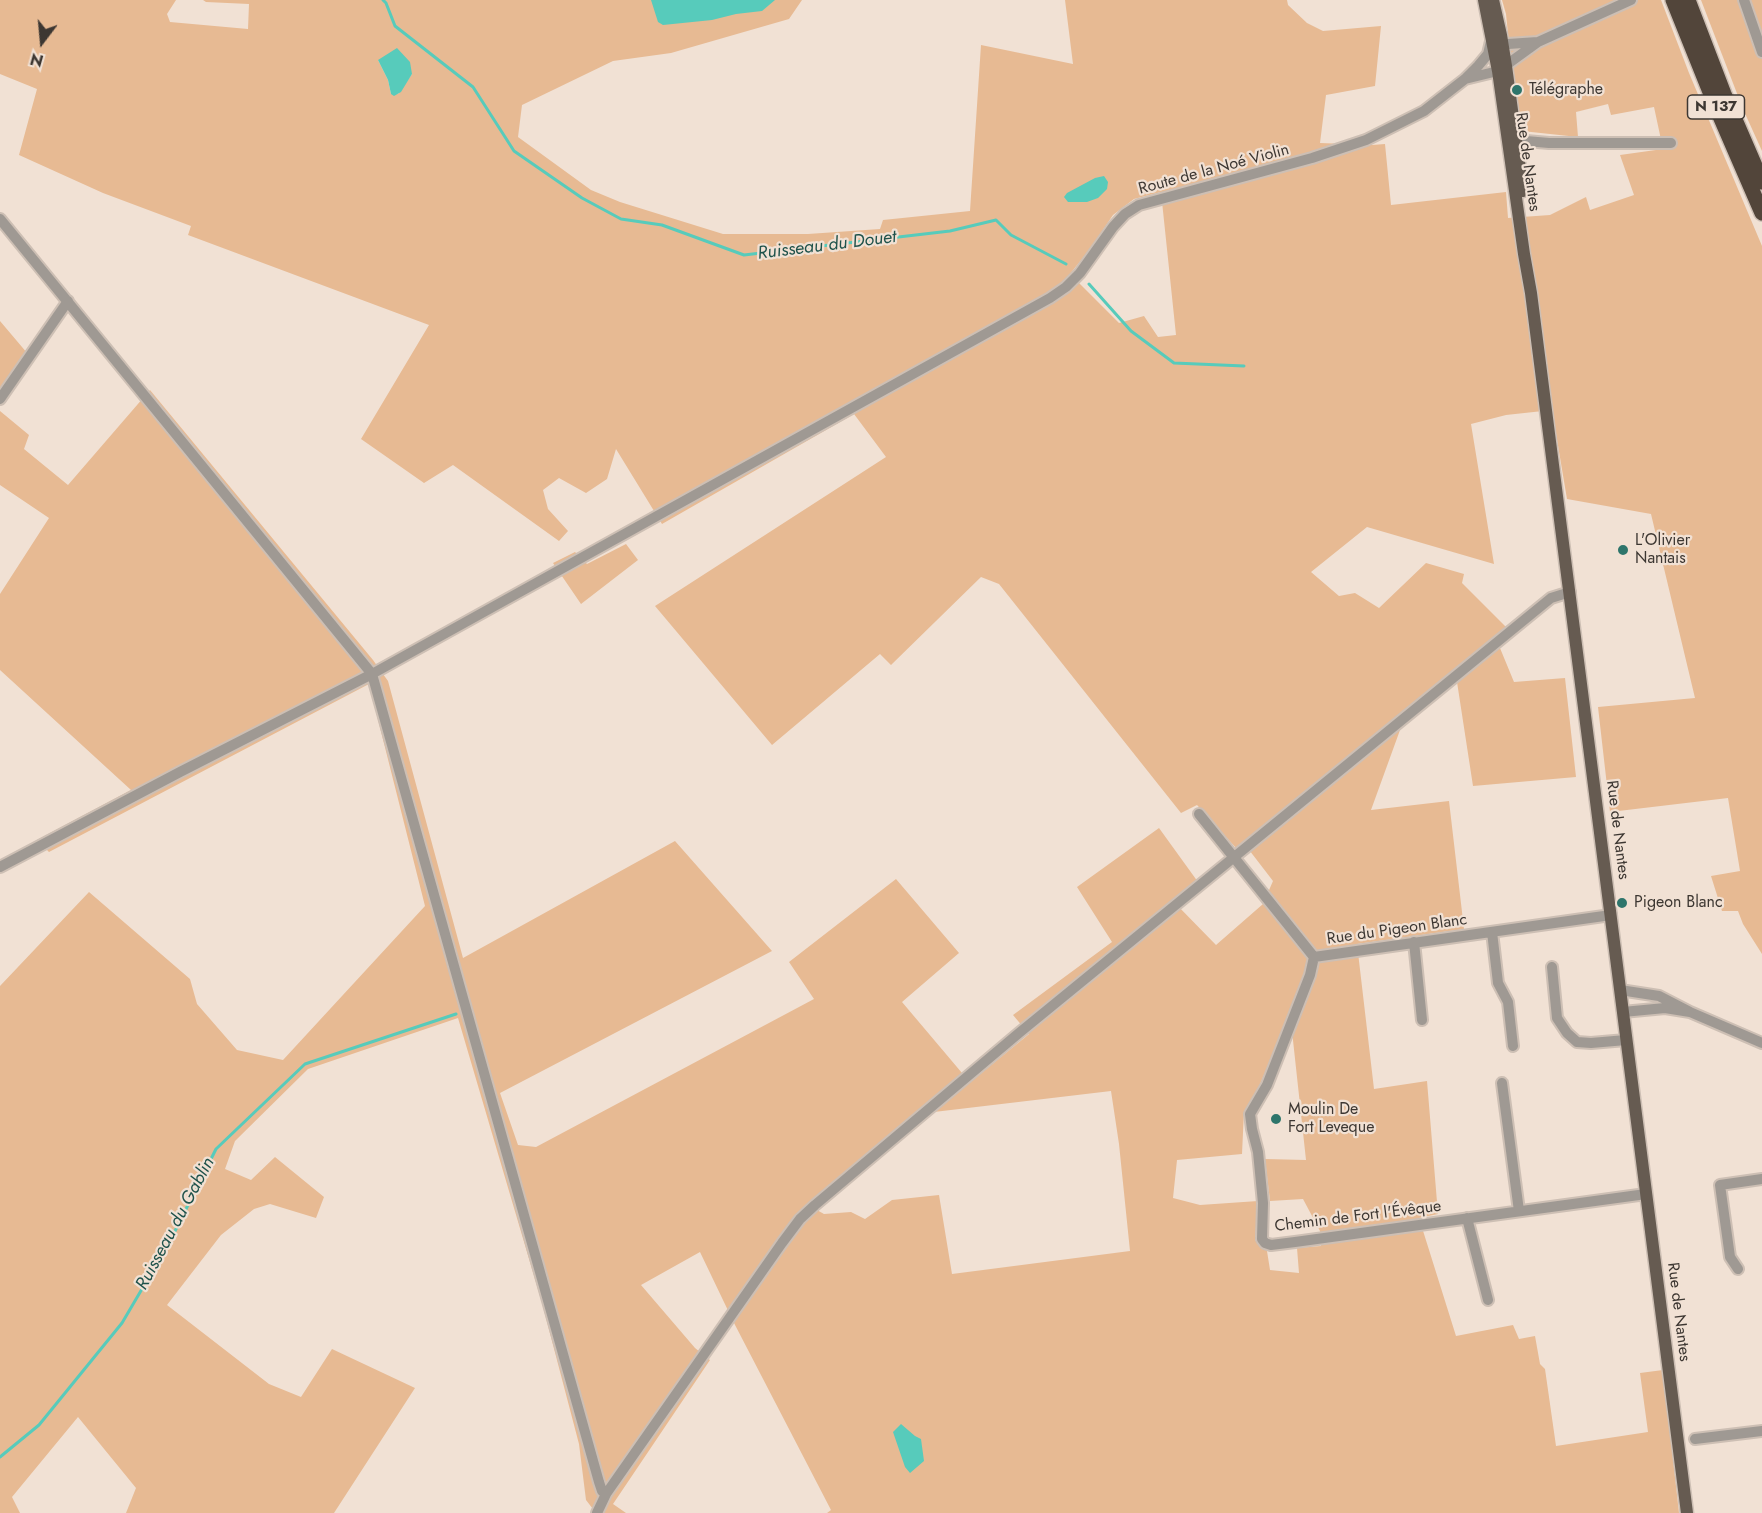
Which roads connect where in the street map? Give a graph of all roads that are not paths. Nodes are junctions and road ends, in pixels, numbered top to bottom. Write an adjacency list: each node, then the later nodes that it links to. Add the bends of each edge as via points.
1 (1485, 0): 9 (main road, Rue de Nantes)
2 (1493, 0): 9 (main road)
3 (1630, 0): 7 (street)
4 (1673, 0): 15 (highway, N 137)
5 (1688, 0): 14 (highway, N 137)
6 (1744, 0): 8 (street)
7 (1524, 47): 9 (street); 9 (street); 11 (street)
8 (1762, 52)
9 (1500, 54): 10 (street); 10 (street, Route de la Noé Violin, via 1488,54); 11 (main road, Rue de Nantes); 13 (main road)
10 (1479, 71): 11 (street); 20 (street, Route de la Noé Violin, via 1424,111 1366,140 1139,205 1113,227 1080,273 1050,298)
11 (1504, 91): 13 (main road, Rue de Nantes); 13 (main road, Rue de Nantes)
12 (1671, 143): 13 (street)
13 (1519, 145): 19 (main road, Rue de Nantes, via 1532,293)
14 (1762, 182)
15 (1762, 213)
16 (0, 219): 17 (street)
17 (68, 302): 18 (street); 20 (street)
18 (0, 399)
19 (1570, 592): 22 (street, via 1551,598); 24 (main road, Rue de Nantes)
20 (372, 674): 23 (street, Route de la Noé Violin); 45 (street, via 599,1482)
21 (1199, 814): 22 (street, Rue du Pigeon Blanc)
22 (1234, 857): 27 (street, Rue du Pigeon Blanc); 45 (street, via 814,1204 782,1243)
23 (0, 867)
24 (1611, 915): 25 (street, Rue du Pigeon Blanc); 29 (main road, Rue de Nantes)
25 (1492, 932): 26 (street, Rue du Pigeon Blanc); 35 (street, via 1498,983 1508,1002)
26 (1414, 942): 27 (street, Rue du Pigeon Blanc); 32 (street)
27 (1314, 957): 40 (street, Chemin de Fort l'Évêque, via 1267,1084 1250,1114 1263,1203 1262,1239 1271,1245)
28 (1552, 968): 33 (street, via 1557,1018 1567,1033 1577,1042)
29 (1620, 990): 30 (main road, Rue de Nantes); 31 (street, via 1659,996)
30 (1623, 1011): 31 (street, via 1665,1008); 33 (main road, Rue de Nantes)
31 (1690, 1012): 34 (street)
32 (1422, 1020)
33 (1626, 1040): 38 (main road, Rue de Nantes)
34 (1762, 1043)
35 (1514, 1046)
36 (1502, 1083): 39 (street)
37 (1762, 1179): 41 (street, via 1720,1185 1730,1257)
38 (1646, 1194): 39 (street, Chemin de Fort l'Évêque); 47 (main road, Rue de Nantes)
39 (1519, 1211): 40 (street, Chemin de Fort l'Évêque)
40 (1467, 1218): 42 (street)
41 (1738, 1269)
42 (1488, 1299)
43 (1762, 1431): 44 (street)
44 (1695, 1439)
45 (606, 1494): 46 (street)
46 (597, 1513)
47 (1687, 1513)

